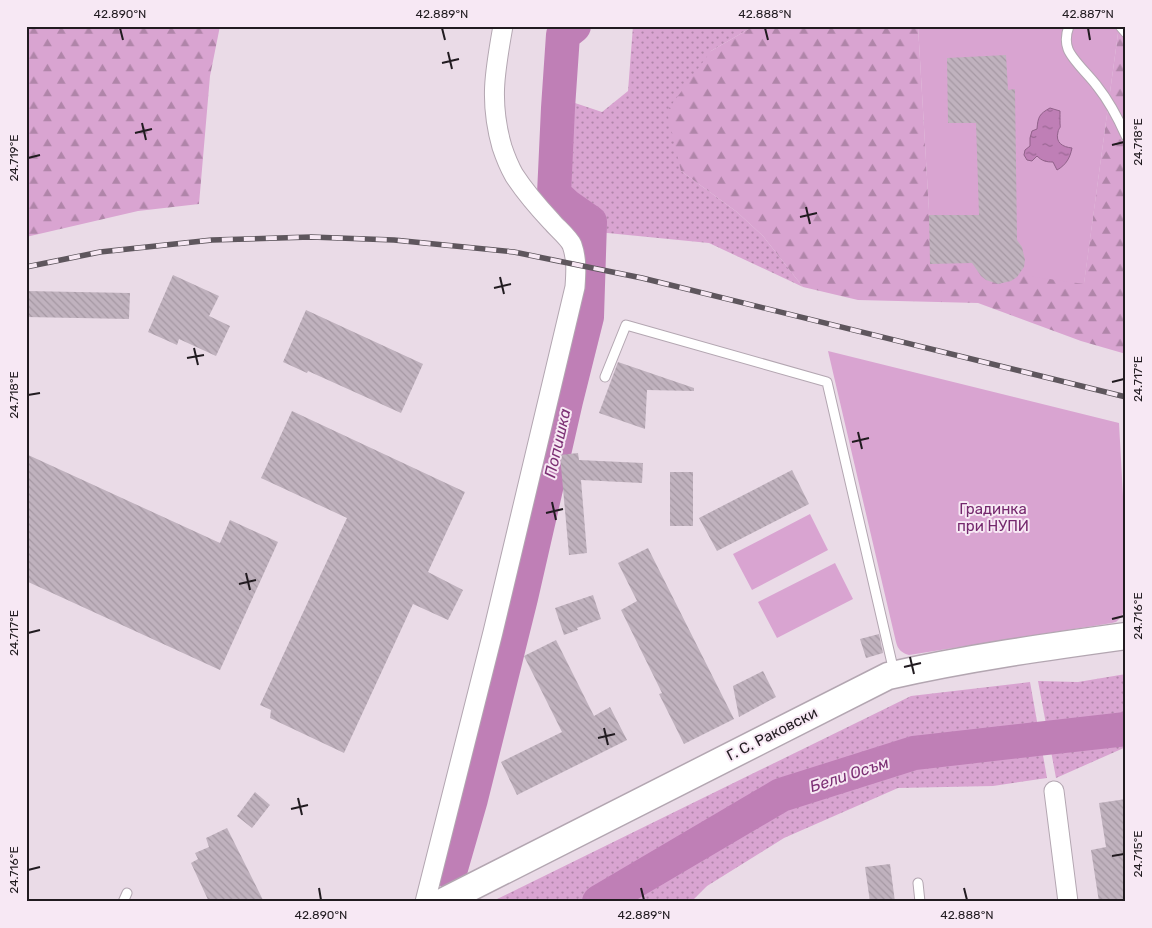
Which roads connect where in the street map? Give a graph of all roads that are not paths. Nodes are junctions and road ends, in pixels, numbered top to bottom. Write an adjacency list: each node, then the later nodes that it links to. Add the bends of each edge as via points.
1 (503, 26): 11 (street, via 494,82 500,138 513,174 571,244 576,264 575,287)
2 (1069, 26): 5 (lane, via 1066,33 1068,50 1109,104)
3 (1120, 26): 4 (lane)
4 (1126, 33)
5 (1126, 136)
6 (605, 377): 8 (lane, via 626,325 827,382)
7 (1126, 636): 8 (street, Г. С. Раковски, via 1027,649)
8 (895, 674): 12 (street, Г. С. Раковски)
9 (1054, 791): 14 (street)
10 (918, 883): 13 (lane)
11 (425, 902)
12 (442, 902)
13 (920, 902)
14 (1068, 902)

